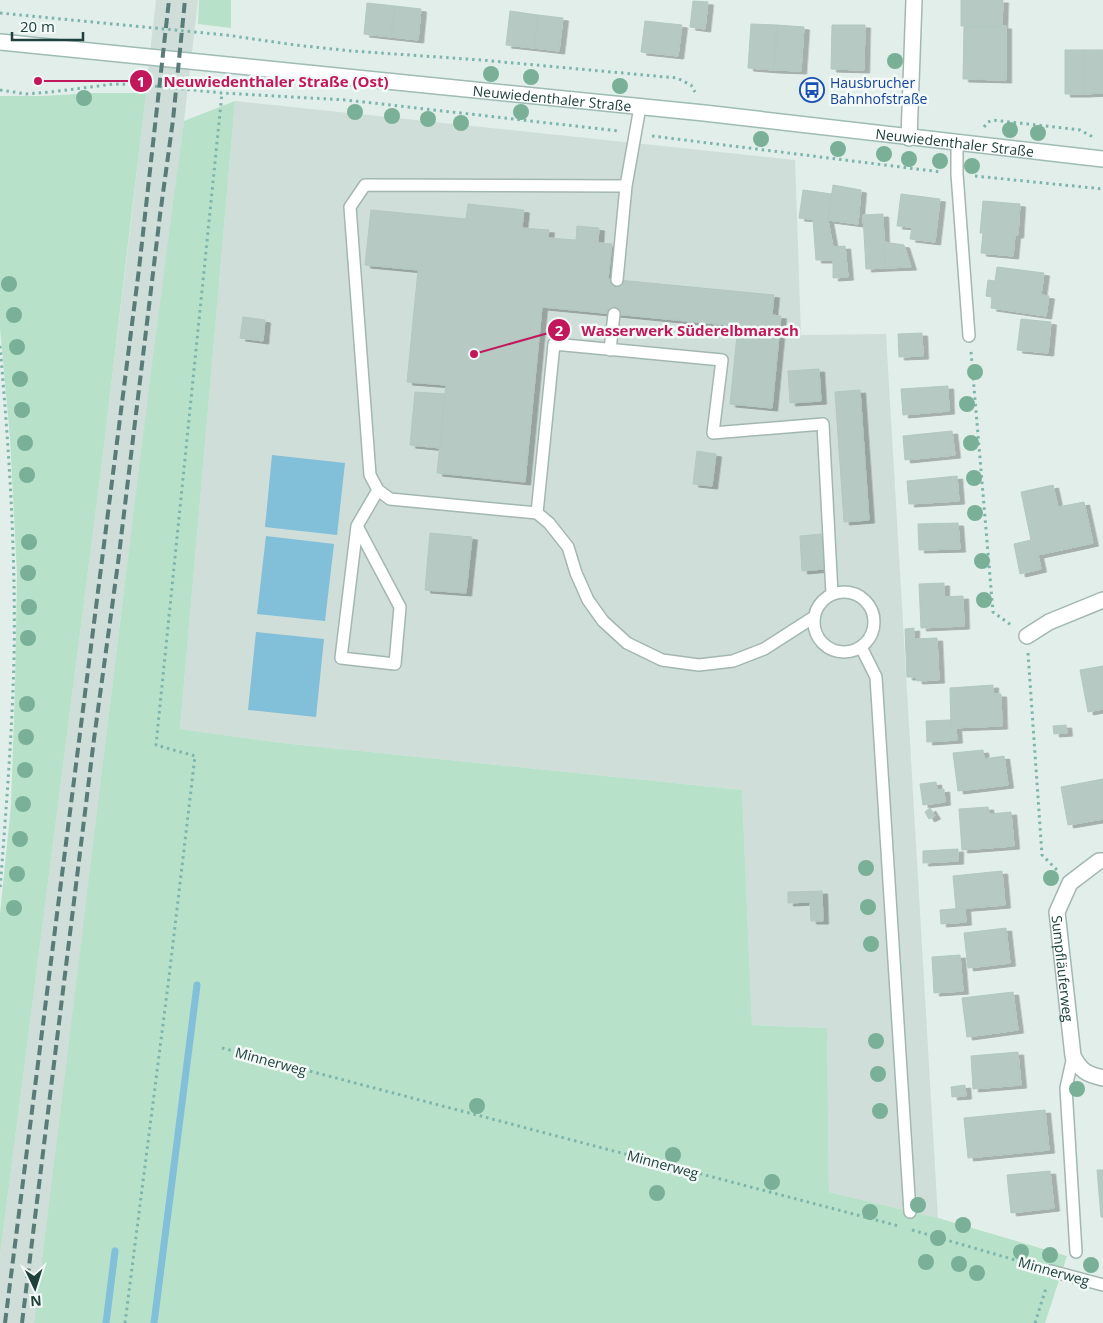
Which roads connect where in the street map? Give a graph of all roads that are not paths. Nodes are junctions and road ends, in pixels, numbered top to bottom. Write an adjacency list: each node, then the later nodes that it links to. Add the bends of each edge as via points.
1 (914, 0): 4 (street)
2 (0, 42): 3 (street, Neuwiedenthaler Straße)
3 (640, 107): 4 (street, Neuwiedenthaler Straße); 7 (lane)
4 (909, 138): 5 (street, Neuwiedenthaler Straße)
5 (957, 144): 6 (street, Neuwiedenthaler Straße); 10 (lane)
6 (1103, 159)
7 (626, 186): 8 (lane); 12 (lane, via 365,185 350,206 370,475)
8 (617, 280)
9 (614, 314): 11 (lane)
10 (969, 336)
11 (610, 350): 13 (lane, via 554,344); 15 (lane, via 722,360 714,433 823,424)
12 (378, 490): 13 (lane, via 390,499); 14 (lane)
13 (537, 513): 17 (lane, via 568,546 588,600 603,621 628,643 662,660 699,665 733,661 764,648)
14 (357, 526): 14 (lane, via 341,658 395,664 400,607)
15 (832, 594): 17 (lane, via 818,606); 19 (lane, via 849,592 860,596 869,605 874,616 874,628 870,639)
16 (1103, 600): 18 (street, via 1049,622)
17 (814, 617): 19 (lane, via 818,640 827,648 850,652)
18 (1027, 636)
19 (861, 647): 23 (lane, via 876,677)
20 (1103, 861): 21 (street, Sumpfläuferweg, via 1070,883 1057,912)
21 (1073, 1056): 22 (street, via 1080,1068); 24 (lane, via 1066,1088)
22 (1103, 1078)
23 (910, 1212)
24 (1076, 1252)
25 (1051, 1271): 26 (lane, Minnerweg)
26 (1103, 1285)

